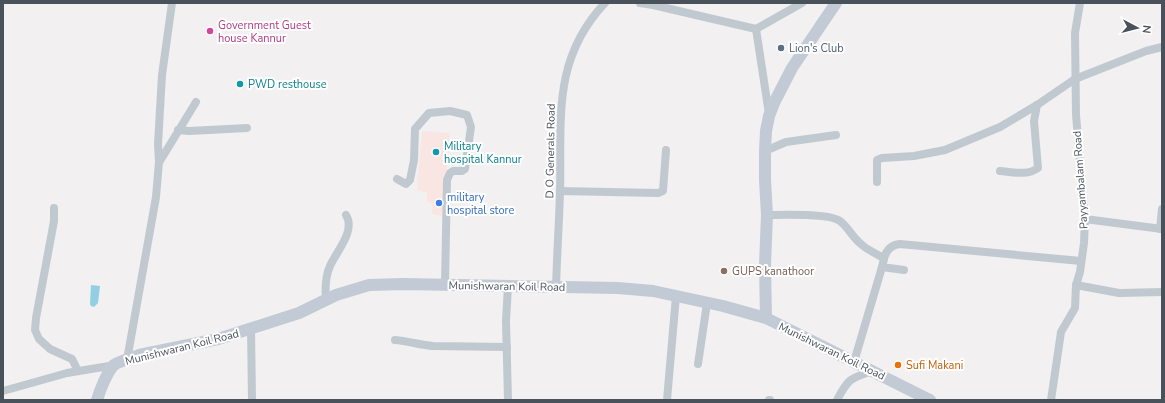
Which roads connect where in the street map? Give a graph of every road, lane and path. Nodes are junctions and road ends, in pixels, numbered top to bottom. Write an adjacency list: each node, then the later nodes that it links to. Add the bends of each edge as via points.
1 (172, 3): 19 (street, via 162,75 158,144)
2 (605, 3): 23 (street, D O Generals Road, via 576,43 566,75 559,132)
3 (640, 3): 7 (street)
4 (802, 3): 8 (street)
5 (836, 3): 13 (main road, via 792,68)
6 (1080, 3): 10 (street, Payyambalam Road, via 1075,33)
7 (654, 4): 8 (street)
8 (756, 29): 13 (street)
9 (1162, 47): 10 (street)
10 (1075, 80): 12 (street); 28 (street, Payyambalam Road)
11 (196, 102): 15 (street)
12 (1037, 105): 20 (street, via 1034,121 1038,168 1034,172 1023,173); 22 (street, via 1000,127 945,150 877,160)
13 (769, 116): 18 (main road)
14 (247, 128): 15 (street)
15 (178, 130): 19 (street)
16 (836, 135): 18 (street, via 786,142)
17 (666, 150): 23 (street, via 662,191 658,194)
18 (765, 151): 27 (main road)
19 (160, 162): 45 (street)
20 (1000, 171)
21 (396, 179): 33 (street, via 406,184 410,180 414,160 415,129 429,113 450,111 467,115 471,127 464,169 462,172 453,171 447,180)
22 (877, 182)
23 (560, 191): 36 (street, D O Generals Road)
24 (54, 208): 49 (street, via 54,221 35,330 39,339 50,349 72,359)
25 (1162, 209): 29 (street)
26 (346, 214): 39 (street, via 349,219 348,228 330,267 325,285)
27 (767, 214): 31 (street, via 827,216 840,220 860,244); 41 (main road)
28 (1084, 219): 29 (street); 30 (street, Payyambalam Road)
29 (1161, 229)
30 (1081, 261): 31 (street, via 900,244 889,248); 34 (street, Payyambalam Road)
31 (883, 263): 32 (street); 46 (street)
32 (904, 270)
33 (445, 284): 35 (main road, Munishwaran Koil Road); 39 (main road, Munishwaran Koil Road, via 369,285)
34 (1076, 285): 37 (street, via 1119,293); 58 (street, Payyambalam Road, via 1075,308 1061,332)
35 (508, 286): 36 (main road, Munishwaran Koil Road); 44 (street)
36 (556, 287): 38 (main road, Munishwaran Koil Road, via 618,288)
37 (1162, 292)
38 (676, 296): 40 (main road, Munishwaran Koil Road); 55 (street)
39 (326, 300): 42 (main road, Munishwaran Koil Road, via 299,313)
40 (707, 303): 41 (main road, Munishwaran Koil Road); 47 (street)
41 (766, 318): 46 (main road, Munishwaran Koil Road)
42 (251, 329): 45 (main road, Munishwaran Koil Road); 53 (street)
43 (395, 340): 44 (street, via 433,346)
44 (507, 347): 54 (street)
45 (127, 360): 48 (main road, Munishwaran Koil Road)
46 (854, 362): 50 (main road, Munishwaran Koil Road)
47 (698, 364)
48 (115, 365): 49 (street); 52 (main road, Munishwaran Koil Road, via 103,382)
49 (78, 371): 51 (street)
50 (873, 371): 56 (street, via 846,383); 57 (main road, Munishwaran Koil Road)
51 (3, 391)
52 (97, 400)
53 (252, 400)
54 (508, 400)
55 (667, 400)
56 (837, 400)
57 (930, 400)
58 (1051, 400)

